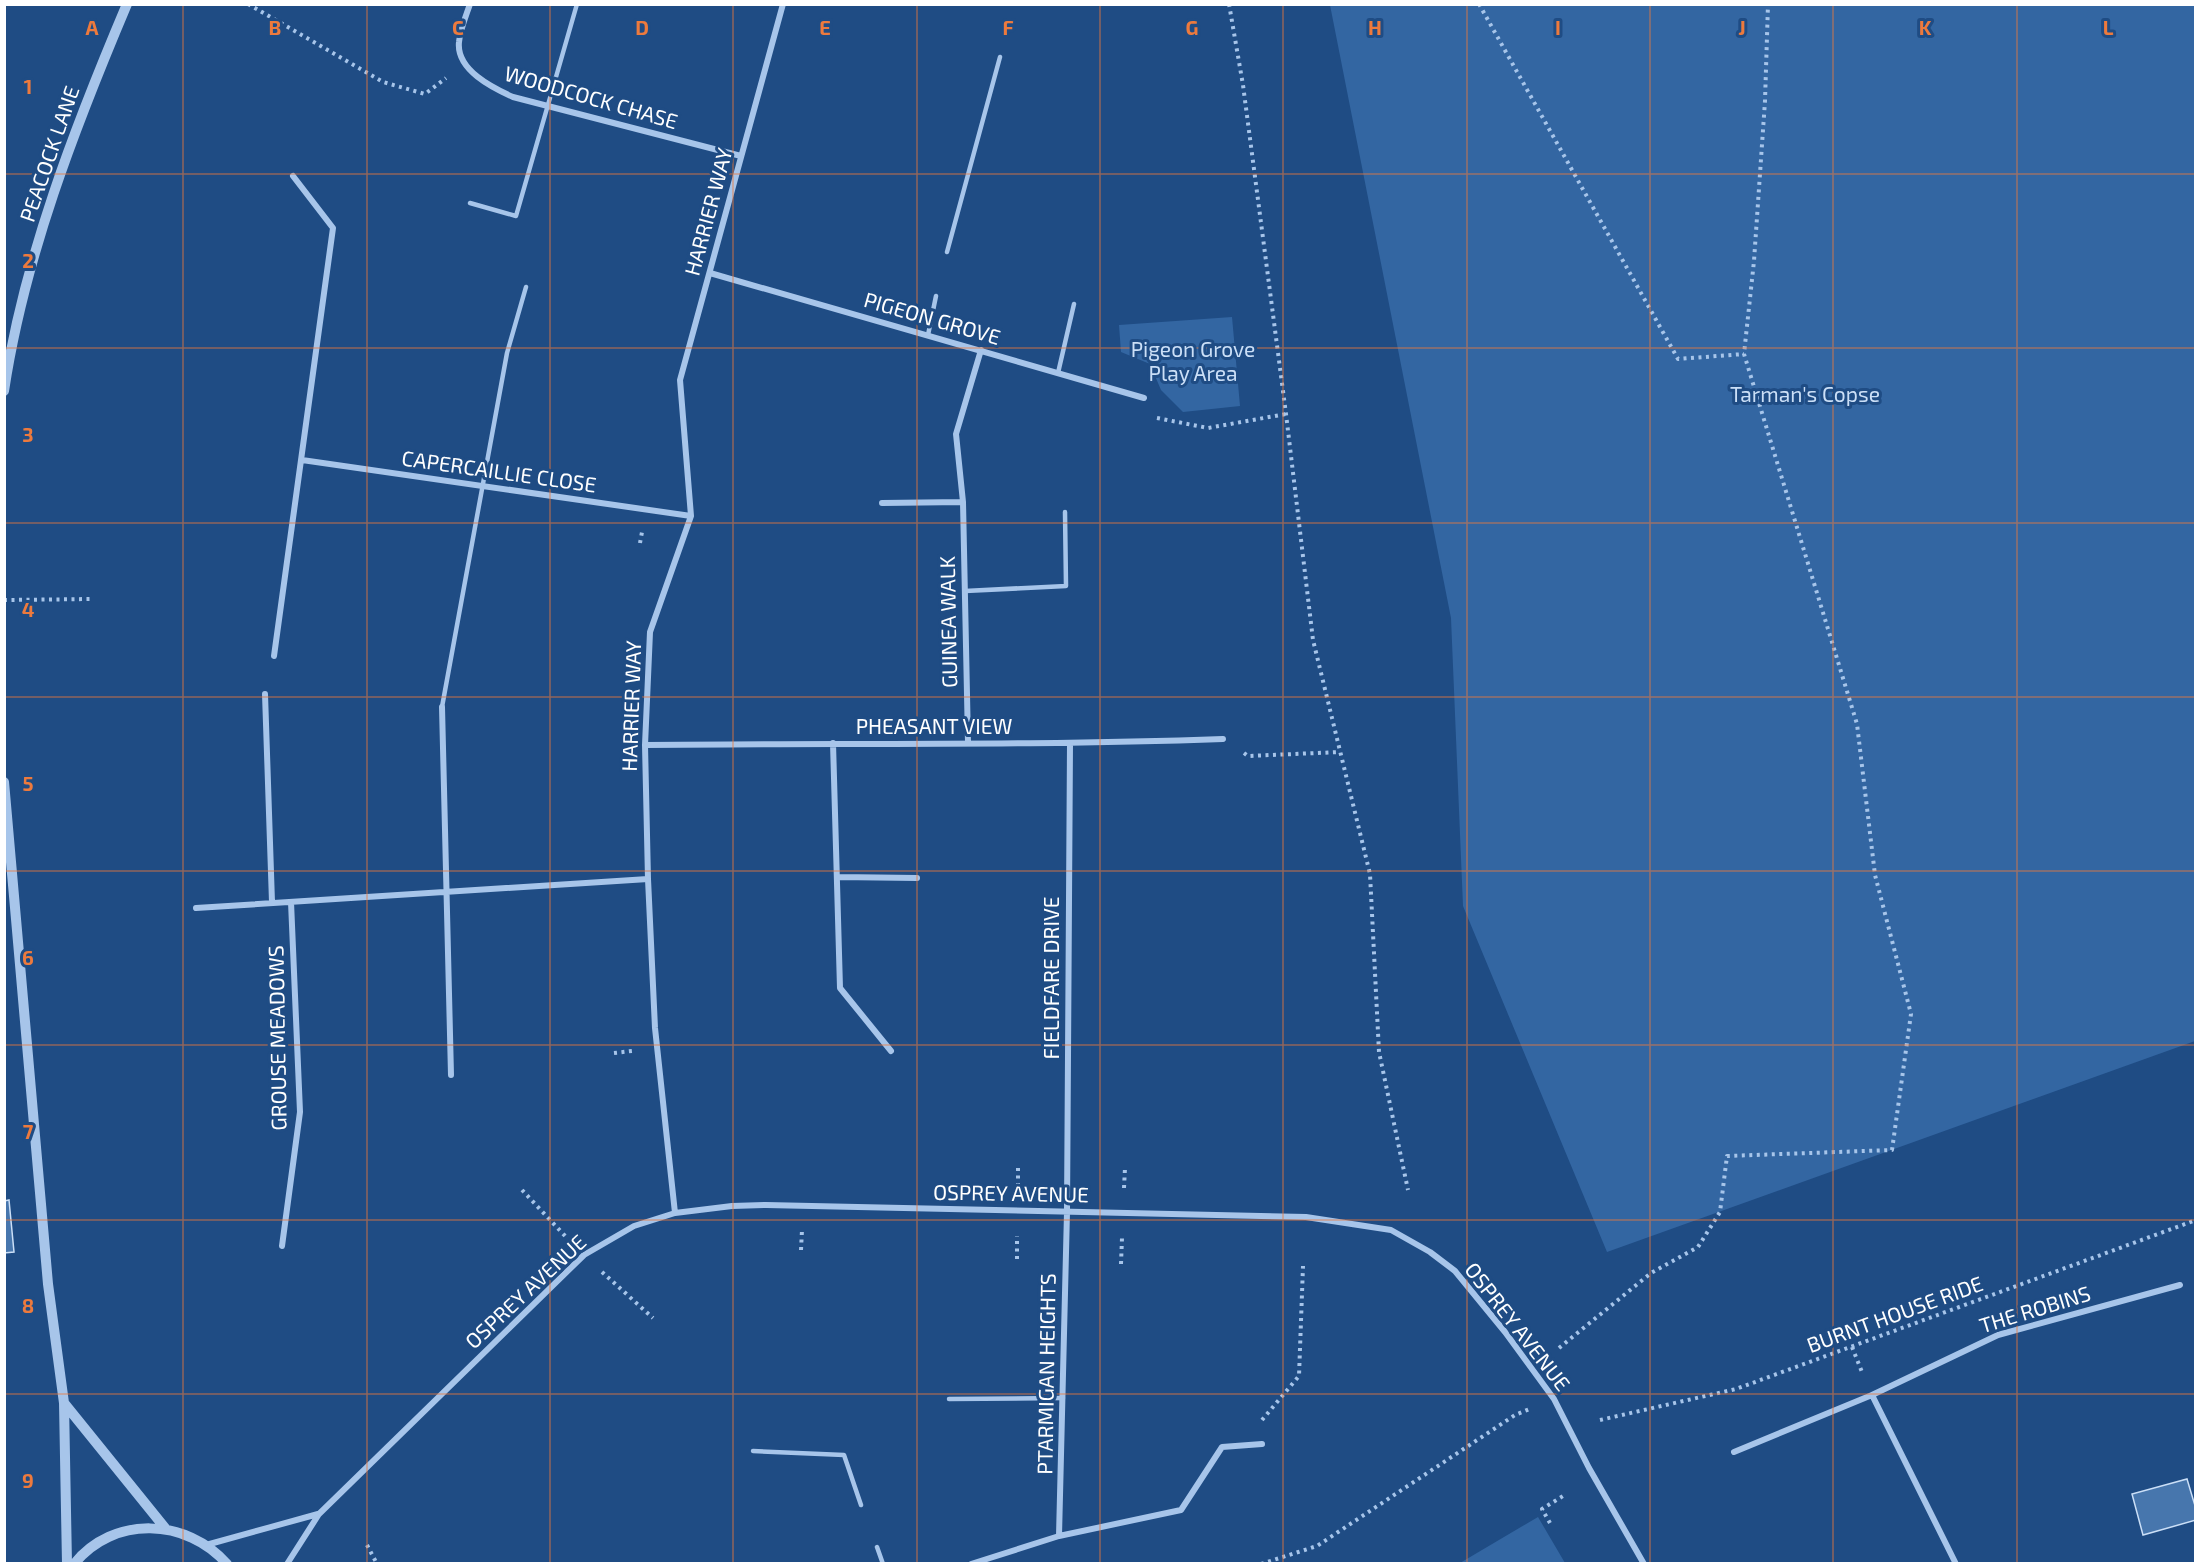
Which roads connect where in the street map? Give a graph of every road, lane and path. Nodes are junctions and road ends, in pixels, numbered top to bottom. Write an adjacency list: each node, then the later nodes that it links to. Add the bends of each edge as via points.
1 (127, 4): 23 (street, PEACOCK LANE, via 52,197)
2 (248, 4): 10 (path, via 383,82 425,94)
3 (470, 4): 10 (street, via 459,44)
4 (577, 4): 11 (lane)
5 (783, 4): 12 (street, HARRIER WAY)
6 (1229, 4): 27 (path)
7 (1479, 4): 22 (path, via 1678,359)
8 (1768, 4): 22 (path, via 1764,124)
9 (1000, 57): 15 (lane)
10 (466, 64): 11 (street, WOODCOCK CHASE, via 484,84 513,97)
11 (548, 105): 12 (street, WOODCOCK CHASE); 14 (lane, via 516,216)
12 (741, 156): 16 (street, HARRIER WAY)
13 (294, 176): 28 (street, via 333,228)
14 (470, 203)
15 (947, 252)
16 (710, 273): 20 (street, PIGEON GROVE); 33 (street, HARRIER WAY, via 680,380)
17 (526, 287): 29 (lane, via 507,353)
18 (936, 296): 20 (lane)
19 (1074, 304): 24 (lane)
20 (928, 335): 21 (street, PIGEON GROVE)
21 (981, 350): 24 (street, PIGEON GROVE); 30 (street, GUINEA WALK, via 956,434)
22 (1744, 354): 79 (path, via 1857,724 1875,875 1911,1014 1892,1150 1727,1156 1720,1212 1698,1247 1651,1273)
23 (6, 365): 25 (street, PEACOCK LANE)
24 (1058, 373): 26 (street, PIGEON GROVE)
25 (4, 391)
26 (1144, 398): 27 (path, via 1158,419 1208,428)
27 (1286, 414): 45 (path, via 1312,640)
28 (302, 459): 29 (street, CAPERCAILLIE CLOSE); 37 (street)
29 (484, 486): 33 (street, CAPERCAILLIE CLOSE); 39 (lane)
30 (963, 502): 31 (street); 34 (street, GUINEA WALK)
31 (882, 503)
32 (1065, 512): 34 (lane, via 1066,586)
33 (691, 516): 43 (street, HARRIER WAY, via 650,632)
34 (965, 591): 41 (street, GUINEA WALK)
35 (93, 599): 36 (path)
36 (4, 600)
37 (274, 656)
38 (266, 694): 51 (street)
39 (442, 707): 50 (street)
40 (1223, 739): 44 (street, PHEASANT VIEW); 45 (path, via 1248,756)
41 (968, 742): 42 (street, PHEASANT VIEW); 44 (street, PHEASANT VIEW)
42 (833, 743): 43 (street, PHEASANT VIEW); 47 (street)
43 (645, 744): 49 (street, HARRIER WAY)
44 (1070, 744): 64 (street, FIELDFARE DRIVE)
45 (1340, 752): 63 (path, via 1370,874 1378,1052)
46 (4, 782): 83 (street, via 48,1284)
47 (837, 877): 48 (street); 55 (street, via 840,988)
48 (917, 878)
49 (648, 879): 50 (street); 65 (street, HARRIER WAY, via 655,1028)
50 (445, 892): 52 (street); 57 (street)
51 (272, 902): 52 (street); 53 (street)
52 (291, 902): 71 (street, GROUSE MEADOWS, via 300,1112)
53 (196, 908)
54 (637, 1051): 56 (path)
55 (891, 1051)
56 (614, 1053)
57 (451, 1075)
58 (1018, 1166): 60 (path)
59 (1125, 1168): 62 (path)
60 (1018, 1187)
61 (522, 1190): 70 (path)
62 (1124, 1190)
63 (1408, 1190)
64 (1067, 1212): 65 (street, OSPREY AVENUE, via 766,1205); 81 (street, PTARMIGAN HEIGHTS); 107 (street, OSPREY AVENUE, via 1306,1217 1391,1230 1431,1252 1477,1296 1554,1399)
65 (675, 1213): 92 (street, OSPREY AVENUE, via 634,1226 584,1255)
66 (2196, 1220): 85 (path, BURNT HOUSE RIDE, via 1736,1389)
67 (803, 1225): 72 (path)
68 (1017, 1232): 73 (path)
69 (1122, 1234): 74 (path)
70 (564, 1235)
71 (282, 1246)
72 (801, 1250)
73 (1017, 1259)
74 (1121, 1264)
75 (1303, 1266): 87 (path, via 1299,1377)
76 (606, 1277): 78 (path)
77 (2180, 1285): 80 (street, THE ROBINS, via 1998,1335)
78 (652, 1318)
79 (1559, 1348)
80 (1872, 1395): 89 (street, THE ROBINS); 108 (street)
81 (1063, 1398): 82 (lane); 95 (street, PTARMIGAN HEIGHTS)
82 (949, 1399)
83 (64, 1403): 94 (street); 99 (street)
84 (1539, 1406): 106 (path, via 1515,1415 1317,1546)
85 (1600, 1420)
86 (1262, 1444): 87 (street)
87 (1240, 1446): 95 (street, via 1222,1447 1181,1510)
88 (753, 1451): 91 (lane, via 844,1455)
89 (1734, 1452)
90 (1563, 1496): 93 (path, via 1542,1509)
91 (861, 1504)
92 (319, 1514): 96 (street, OSPREY AVENUE); 102 (street, OSPREY AVENUE)
93 (1550, 1523)
94 (165, 1528): 96 (street); 100 (street, via 114,1534 88,1549)
95 (1059, 1536): 105 (street)
96 (206, 1545): 101 (street)
97 (367, 1545): 103 (path)
98 (877, 1546): 104 (lane)
99 (67, 1563)
100 (74, 1563)
101 (227, 1563)
102 (287, 1563)
103 (377, 1563)
104 (883, 1563)
105 (971, 1563)
106 (1261, 1563)
107 (1644, 1563)
108 (1956, 1563)

